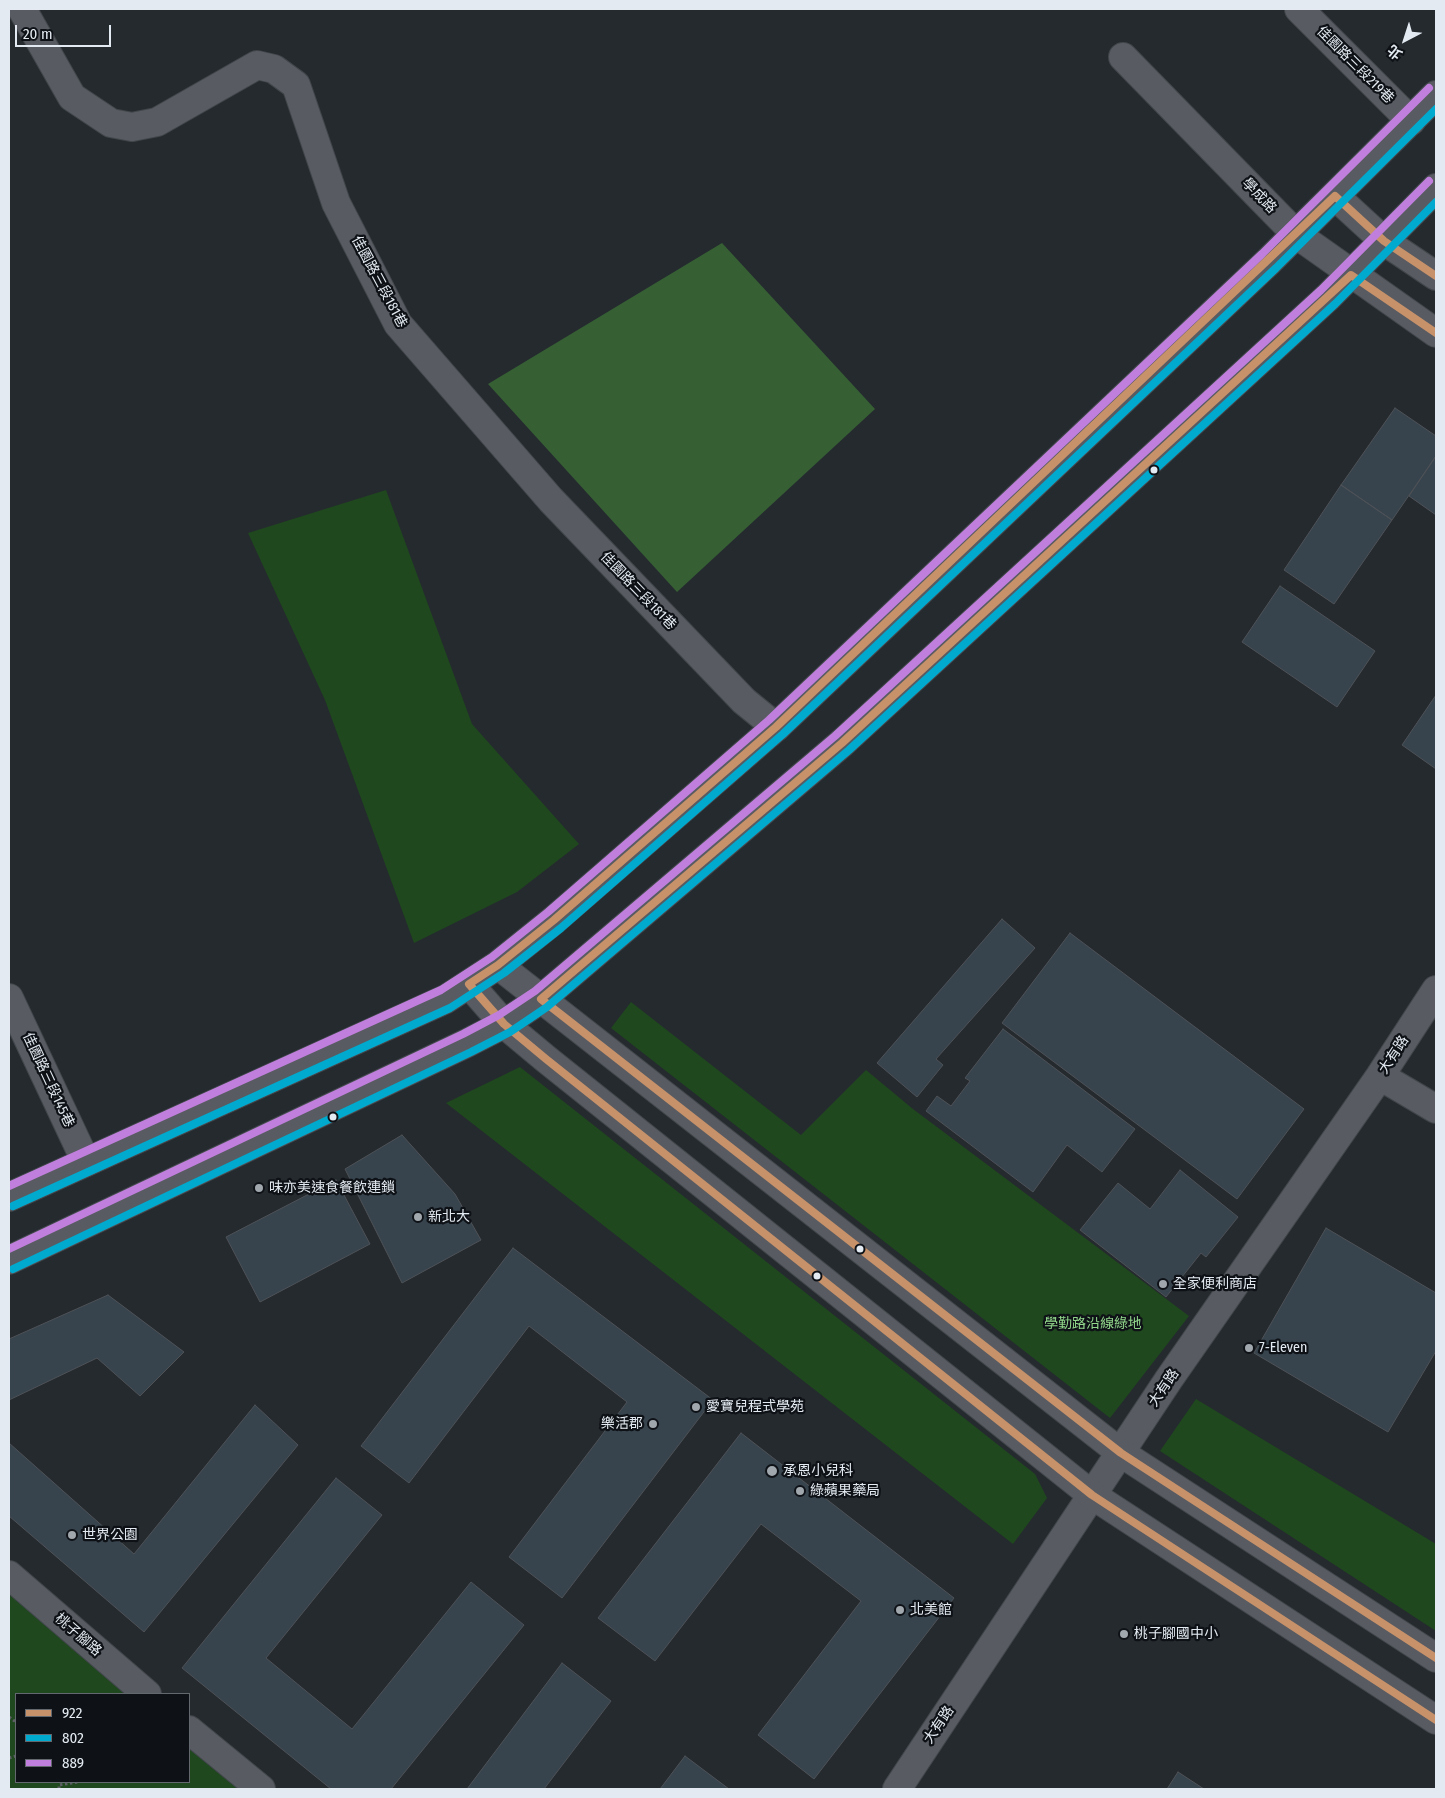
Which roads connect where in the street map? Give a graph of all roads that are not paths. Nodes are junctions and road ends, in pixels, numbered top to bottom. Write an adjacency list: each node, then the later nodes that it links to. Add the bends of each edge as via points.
1 (22, 9): 13 (street, 佳園路三段181巷, via 72,97 111,123 132,126 157,122 257,65 274,70 296,85 336,202 398,324 551,500 744,701)
2 (1299, 9): 5 (street, 佳園路三段219巷)
3 (1123, 57): 8 (street, 學成路)
4 (1436, 95): 5 (street)
5 (1411, 121): 7 (street)
6 (1436, 188): 9 (street)
7 (1335, 196): 8 (street); 9 (street)
8 (1296, 234): 10 (street, 學成路); 13 (street)
9 (1384, 241): 10 (street); 11 (street)
10 (1351, 275): 12 (street, 學成路); 18 (street, via 842,743)
11 (1436, 276)
12 (1436, 333)
13 (776, 727): 14 (street)
14 (498, 965): 15 (street); 18 (street)
15 (470, 984): 19 (street); 22 (street, via 446,999)
16 (1436, 990): 20 (street, 大有路)
17 (9, 998): 22 (street, 佳園路三段145巷)
18 (541, 999): 19 (street); 25 (street)
19 (504, 1024): 24 (street); 26 (street)
20 (1380, 1076): 21 (street); 25 (street, 大有路)
21 (1436, 1109)
22 (86, 1162): 23 (street)
23 (9, 1197)
24 (9, 1260)
25 (1121, 1453): 26 (street, 大有路); 28 (street)
26 (1092, 1495): 30 (street); 33 (street, 大有路)
27 (9, 1575): 29 (street, 桃子腳路)
28 (1436, 1658)
29 (146, 1693)
30 (1436, 1720)
31 (190, 1731): 32 (street)
32 (261, 1789)
33 (897, 1789)

